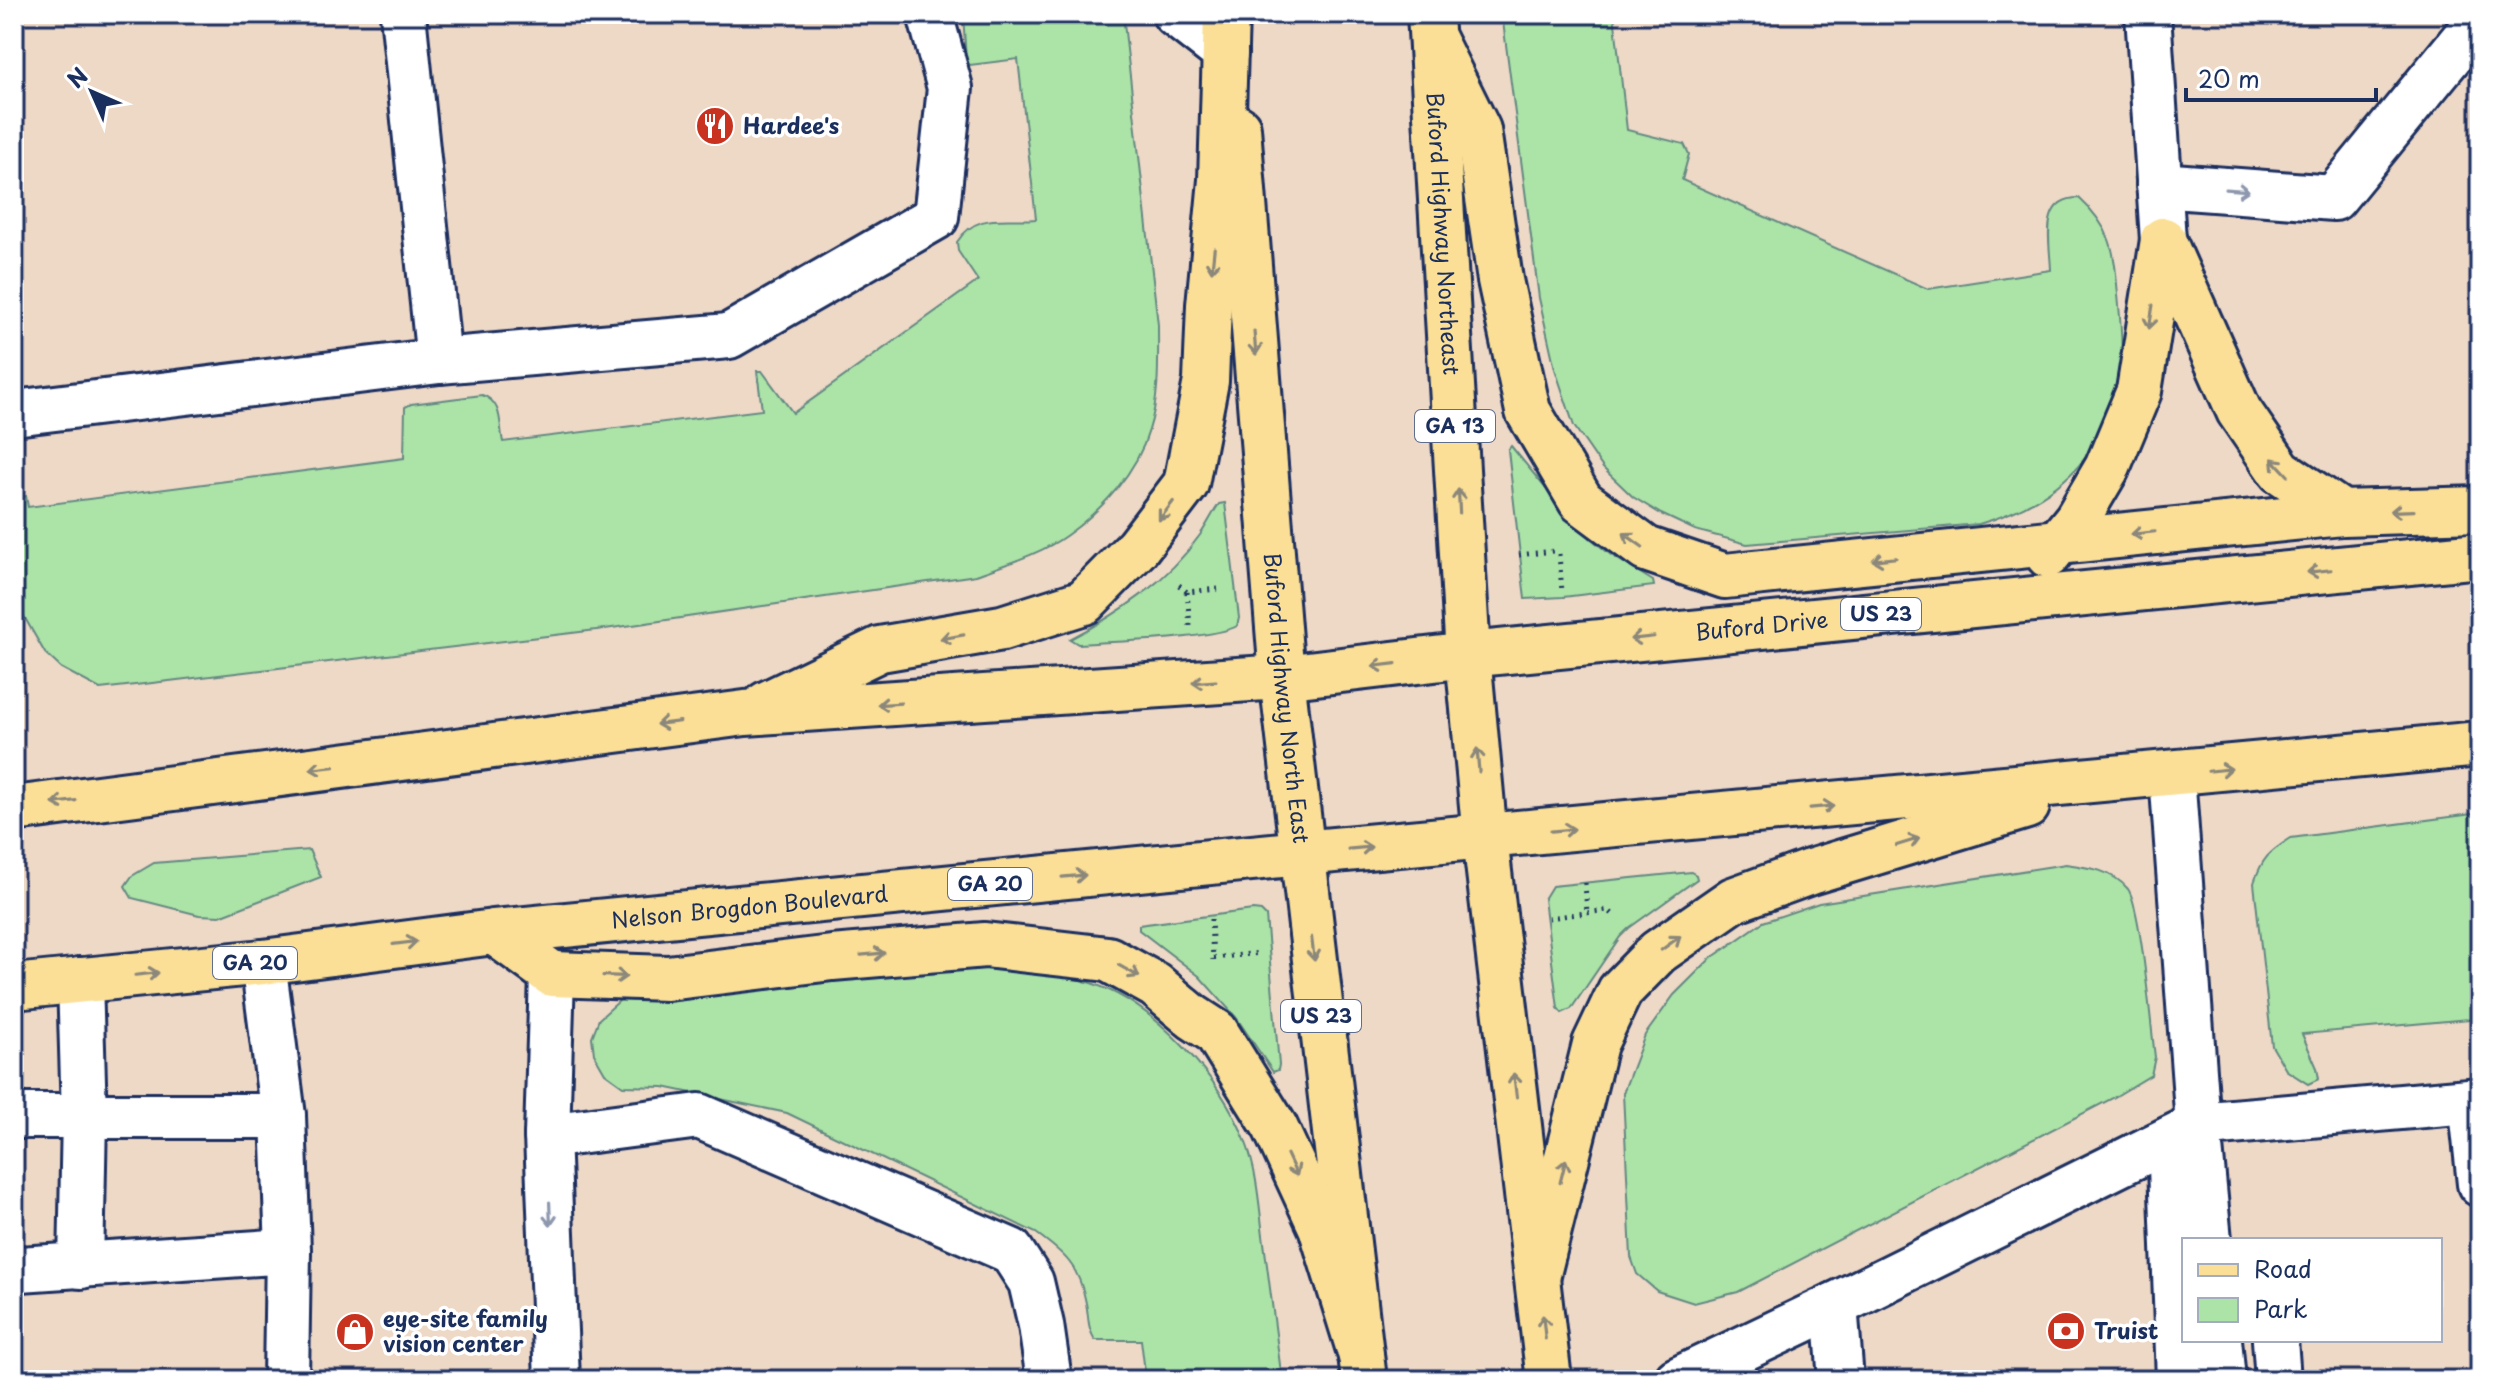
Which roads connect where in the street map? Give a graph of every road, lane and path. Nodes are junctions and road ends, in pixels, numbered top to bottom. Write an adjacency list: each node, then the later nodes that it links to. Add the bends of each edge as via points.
1 (403, 14): 10 (street)
2 (930, 14): 10 (street, via 950,88 936,217 729,336)
3 (1175, 14): 6 (street)
4 (2154, 15): 8 (street)
5 (2480, 19): 8 (street, one-way to 5, via 2334,198)
6 (1226, 27): 24 (main road, Buford Highway North East, one-way to 24); 25 (main road, one-way to 25, via 1206,381 1186,484 1137,548 1084,602 1002,628 880,649)
7 (1432, 27): 14 (main road, one-way to 7, via 1725,576 1646,549 1593,511 1581,501 1528,411 1500,280 1478,130); 23 (main road, Buford Highway Northeast / GA 13, one-way to 7)
8 (2159, 185): 9 (street)
9 (2163, 240): 13 (main road, one-way to 9, via 2280,471 2239,411); 14 (main road, one-way to 14, via 2139,391 2107,468)
10 (439, 361): 11 (street)
11 (14, 413)
12 (2480, 509): 13 (main road, one-way to 13)
13 (2342, 513): 14 (main road, one-way to 14)
14 (2058, 542): 21 (main road)
15 (1559, 550): 16 (path)
16 (1519, 555)
17 (2480, 555): 21 (main road, Buford Drive / US 23, one-way to 21)
18 (1177, 583): 20 (path)
19 (1219, 589): 20 (path)
20 (1187, 592): 22 (path)
21 (2009, 602): 23 (main road, Buford Drive / US 23, one-way to 23)
22 (1191, 635)
23 (1468, 655): 24 (main road, Buford Drive / US 23, one-way to 24); 29 (main road, Buford Highway Northeast / GA 13, one-way to 23)
24 (1282, 677): 25 (main road, one-way to 25); 30 (main road, Buford Highway North East / US 23)
25 (745, 713): 28 (main road, one-way to 28)
26 (2480, 744): 27 (main road, one-way to 26)
27 (2172, 775): 29 (main road, one-way to 27); 48 (street); 55 (main road, one-way to 27, via 1595,1044 1620,991 1658,952 1733,900 1810,872 2041,802)
28 (14, 809)
29 (1485, 838): 30 (main road, Nelson Brogdon Boulevard / GA 20, one-way to 29); 55 (main road, one-way to 29)
30 (1302, 853): 36 (main road, Nelson Brogdon Boulevard / GA 20, one-way to 30); 59 (main road, Buford Highway North East / US 23, one-way to 59)
31 (1585, 883): 32 (path)
32 (1587, 913): 34 (path); 35 (path, via 1608,910)
33 (1210, 915): 38 (path)
34 (1547, 918)
35 (1618, 919)
36 (494, 932): 39 (main road, Nelson Brogdon Boulevard / GA 20, one-way to 36); 41 (main road)
37 (1269, 952): 38 (path)
38 (1214, 958): 40 (path)
39 (263, 962): 42 (main road, Nelson Brogdon Boulevard / GA 20, one-way to 39); 47 (street)
40 (1209, 971)
41 (552, 974): 49 (street); 59 (main road, one-way to 59, via 667,978 985,945 1108,959 1155,985 1216,1032 1275,1127 1321,1227)
42 (80, 980): 43 (main road, Nelson Brogdon Boulevard / GA 20); 46 (street)
43 (14, 986)
44 (2475, 1100): 48 (street); 50 (street)
45 (14, 1116): 46 (street)
46 (84, 1116): 47 (street); 53 (street)
47 (283, 1116): 52 (street)
48 (2184, 1132): 51 (street); 56 (street); 66 (street)
49 (547, 1136): 61 (street, one-way to 61); 62 (street, via 699,1116 1011,1251 1031,1282)
50 (2480, 1184)
51 (2209, 1238)
52 (288, 1251): 53 (street); 60 (street)
53 (81, 1266): 54 (street)
54 (20, 1269)
55 (1538, 1274): 63 (main road, one-way to 55)
56 (1835, 1305): 64 (street); 65 (street)
57 (2219, 1342): 67 (street)
58 (2275, 1342): 68 (street)
59 (1362, 1368)
60 (286, 1380)
61 (557, 1380)
62 (1049, 1380)
63 (1549, 1380)
64 (1677, 1380)
65 (1841, 1380)
66 (2179, 1380)
67 (2223, 1380)
68 (2278, 1380)

